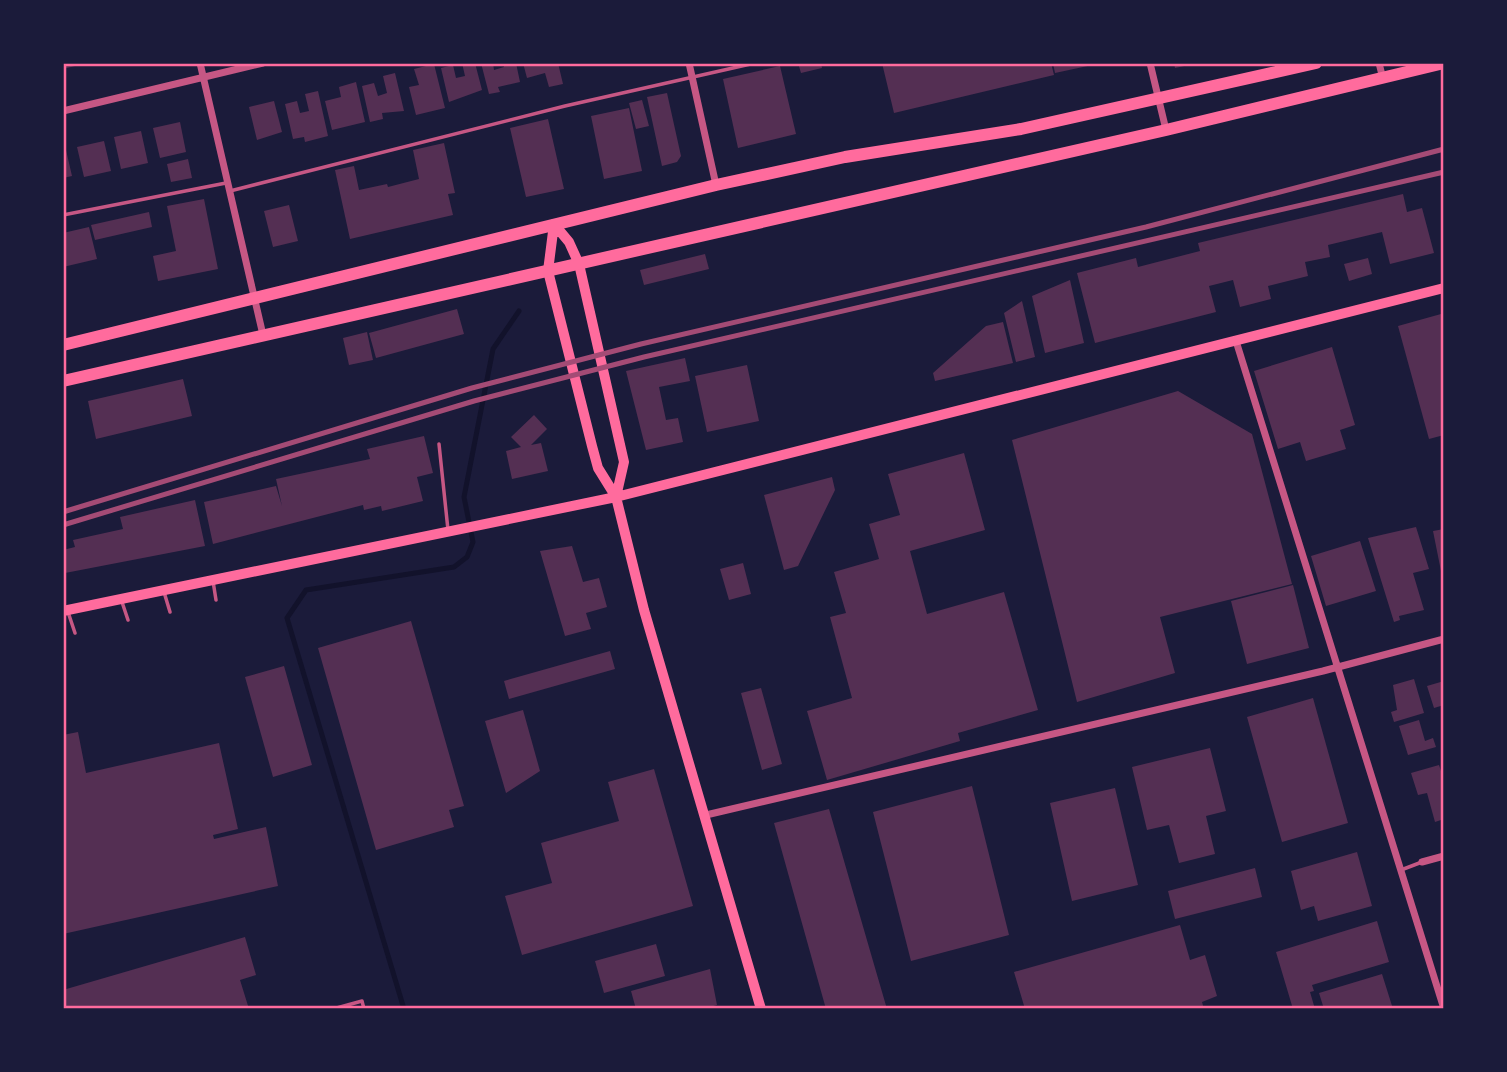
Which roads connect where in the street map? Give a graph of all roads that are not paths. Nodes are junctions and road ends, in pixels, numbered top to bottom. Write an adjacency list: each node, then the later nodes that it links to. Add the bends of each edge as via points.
1 (200, 63): 9 (street)
2 (263, 63): 9 (street)
3 (689, 63): 10 (street)
4 (755, 63): 10 (lane)
5 (1150, 63): 12 (street)
6 (1316, 63): 12 (main road)
7 (1379, 63): 11 (street)
8 (1444, 63): 11 (main road)
9 (203, 76): 13 (street); 16 (street)
10 (692, 77): 15 (street); 16 (lane)
11 (1384, 80): 14 (main road)
12 (1157, 98): 14 (street); 15 (main road, via 1021,129 845,157)
13 (63, 111)
14 (1166, 130): 19 (main road)
15 (716, 185): 18 (main road)
16 (229, 187): 17 (lane); 22 (street)
17 (63, 215)
18 (554, 224): 19 (main road); 20 (main road); 22 (main road)
19 (579, 264): 20 (main road); 28 (main road, via 624,462)
20 (548, 271): 23 (main road); 28 (main road, via 598,468)
21 (1444, 288): 24 (main road)
22 (254, 299): 23 (street); 25 (main road)
23 (263, 335): 26 (main road)
24 (1236, 341): 28 (main road); 39 (street)
25 (63, 345)
26 (63, 381)
27 (439, 444): 29 (lane)
28 (616, 497): 29 (main road); 40 (main road, via 644,610)
29 (449, 532): 30 (main road)
30 (213, 580): 31 (main road); 33 (lane)
31 (164, 590): 32 (main road); 35 (lane)
32 (121, 599): 34 (main road); 36 (lane)
33 (216, 600)
34 (65, 610): 37 (lane)
35 (170, 612)
36 (128, 620)
37 (75, 634)
38 (1444, 639): 39 (street)
39 (1336, 667): 40 (street); 43 (street)
40 (706, 816): 46 (main road)
41 (1444, 856): 42 (street)
42 (1422, 862): 43 (lane)
43 (1401, 870): 47 (street)
44 (333, 1009): 45 (lane, via 362,1001)
45 (364, 1009)
46 (761, 1009)
47 (1444, 1009)

